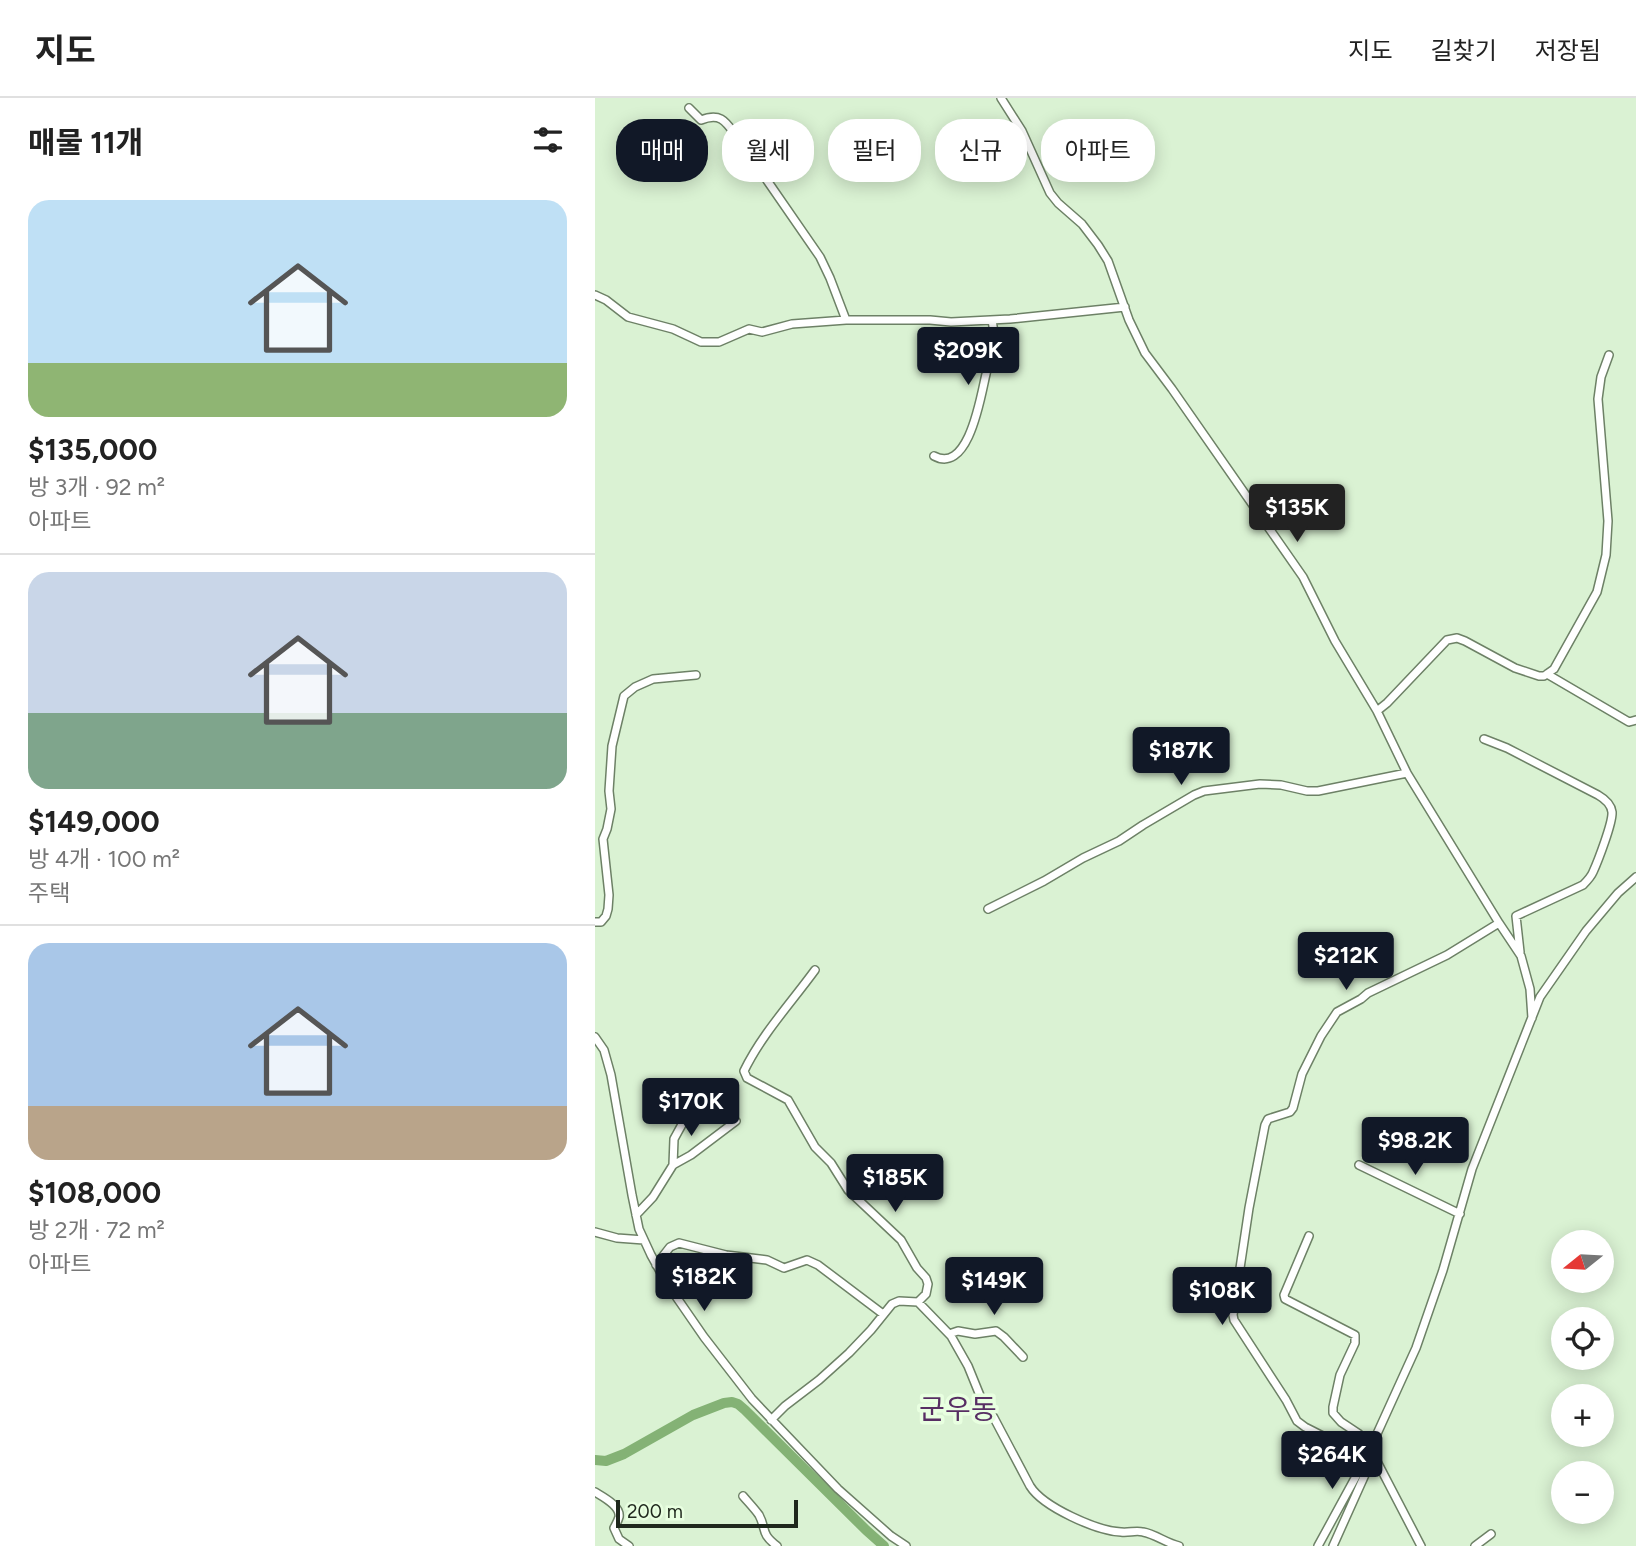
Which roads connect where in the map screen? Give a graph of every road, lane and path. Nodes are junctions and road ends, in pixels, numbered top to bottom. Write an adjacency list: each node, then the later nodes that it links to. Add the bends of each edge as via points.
1 (1002, 98): 4 (street, via 1050,193 1098,245)
2 (689, 108): 5 (street, via 701,120 725,121 737,137 820,257)
3 (595, 295): 5 (street, via 628,317 708,343 749,329 762,332 792,324)
4 (1125, 307): 6 (street); 11 (street, via 1145,353 1303,577)
5 (846, 320): 6 (street)
6 (992, 320): 8 (street, via 995,341 968,437 949,458)
7 (1609, 355): 9 (street, via 1598,399 1608,521 1606,555 1597,592)
8 (934, 456)
9 (1547, 674): 11 (street, via 1515,668 1465,641 1447,640); 12 (street, via 1629,722)
10 (696, 675): 17 (street, via 653,679 624,696 612,746 611,809 603,839 608,909 601,922)
11 (1377, 712): 14 (street)
12 (1636, 720)
13 (1484, 738): 19 (street, via 1598,795 1612,810 1589,879 1516,916)
14 (1407, 773): 16 (street, via 1318,791 1260,784 1194,795 1119,841); 18 (street)
15 (1636, 877): 21 (street, via 1586,931 1540,998)
16 (988, 909)
17 (595, 922)
18 (1499, 923): 19 (street); 41 (street, via 1337,1012 1302,1074 1293,1108 1268,1119 1265,1125 1234,1320 1297,1421)
19 (1521, 957): 21 (street)
20 (815, 970): 35 (street, via 761,1040 744,1071 788,1100 815,1147 848,1190 901,1240 928,1284)
21 (1532, 1018): 27 (street, via 1472,1168)
22 (595, 1037): 28 (street, via 611,1075)
23 (691, 1108): 25 (street, via 674,1139)
24 (736, 1121): 25 (street)
25 (674, 1165): 28 (street)
26 (1359, 1166): 27 (street)
27 (1460, 1214): 40 (street, via 1423,1330)
28 (636, 1215): 33 (street)
29 (595, 1224): 31 (street)
30 (595, 1232): 31 (street)
31 (607, 1235): 33 (street)
32 (1310, 1236): 40 (street, via 1285,1299 1355,1335 1333,1413)
33 (644, 1240): 34 (street)
34 (656, 1265): 36 (street, via 679,1243 767,1260 784,1268 807,1260); 39 (street, via 704,1338)
35 (918, 1302): 36 (street, via 899,1301); 37 (street)
36 (883, 1314): 39 (street, via 849,1353)
37 (949, 1334): 38 (street, via 996,1331); 49 (street, via 1037,1494 1090,1525 1141,1531)
38 (1023, 1357)
39 (771, 1420): 48 (street, via 838,1489)
40 (1370, 1448): 41 (street); 42 (street)
41 (1366, 1458): 50 (street)
42 (1376, 1459): 51 (street); 52 (street)
43 (595, 1492): 46 (street, via 619,1512 614,1528)
44 (743, 1496): 47 (street, via 760,1517 763,1532)
45 (1491, 1534): 53 (street)
46 (629, 1546)
47 (777, 1546)
48 (906, 1546)
49 (1179, 1546)
50 (1318, 1546)
51 (1333, 1546)
52 (1421, 1546)
53 (1475, 1546)

